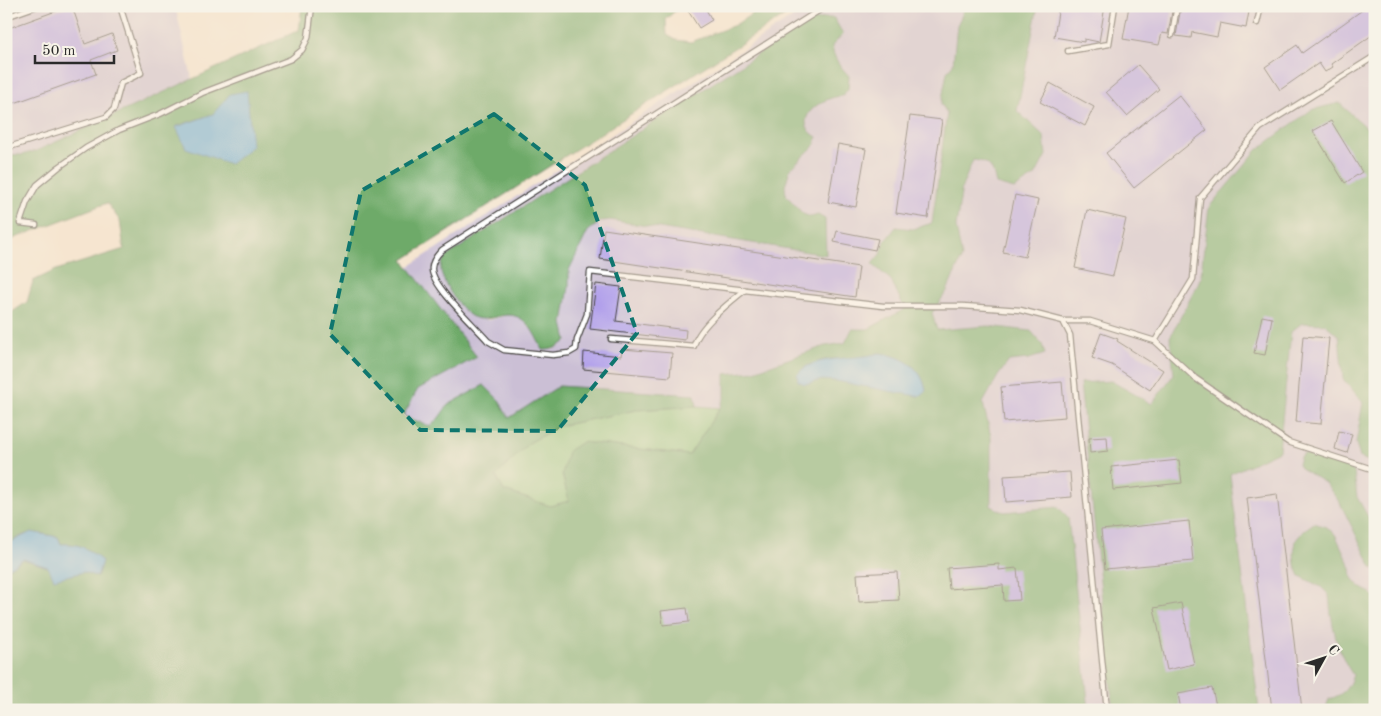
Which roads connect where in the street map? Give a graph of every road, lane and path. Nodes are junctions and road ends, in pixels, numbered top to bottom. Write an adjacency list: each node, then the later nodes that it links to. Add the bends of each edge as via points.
1 (37, 6): 8 (lane)
2 (120, 6): 13 (lane, via 141,73 121,83 114,109 106,117)
3 (312, 6): 14 (lane, via 308,38 302,50 291,59 230,81 119,130 59,167 37,186 27,202 20,224)
4 (826, 6): 15 (lane, via 442,250 433,262 432,271 438,286 495,346 504,350 553,355 576,349 587,314 590,272)
5 (1115, 6): 11 (lane, via 1109,44)
6 (1177, 6): 10 (lane)
7 (1261, 6): 9 (lane)
8 (6, 17)
9 (1257, 23)
10 (1172, 35)
11 (1068, 51)
12 (1375, 56): 18 (lane, via 1260,128 1200,198 1192,279)
13 (6, 148)
14 (36, 225)
15 (744, 290): 16 (lane, via 883,306 1020,310); 17 (lane, via 696,337 694,346)
16 (1063, 321): 18 (lane, via 1090,321); 20 (lane, via 1070,335)
17 (611, 339)
18 (1155, 341): 19 (lane, via 1195,378 1288,442)
19 (1375, 470)
20 (1107, 710)

